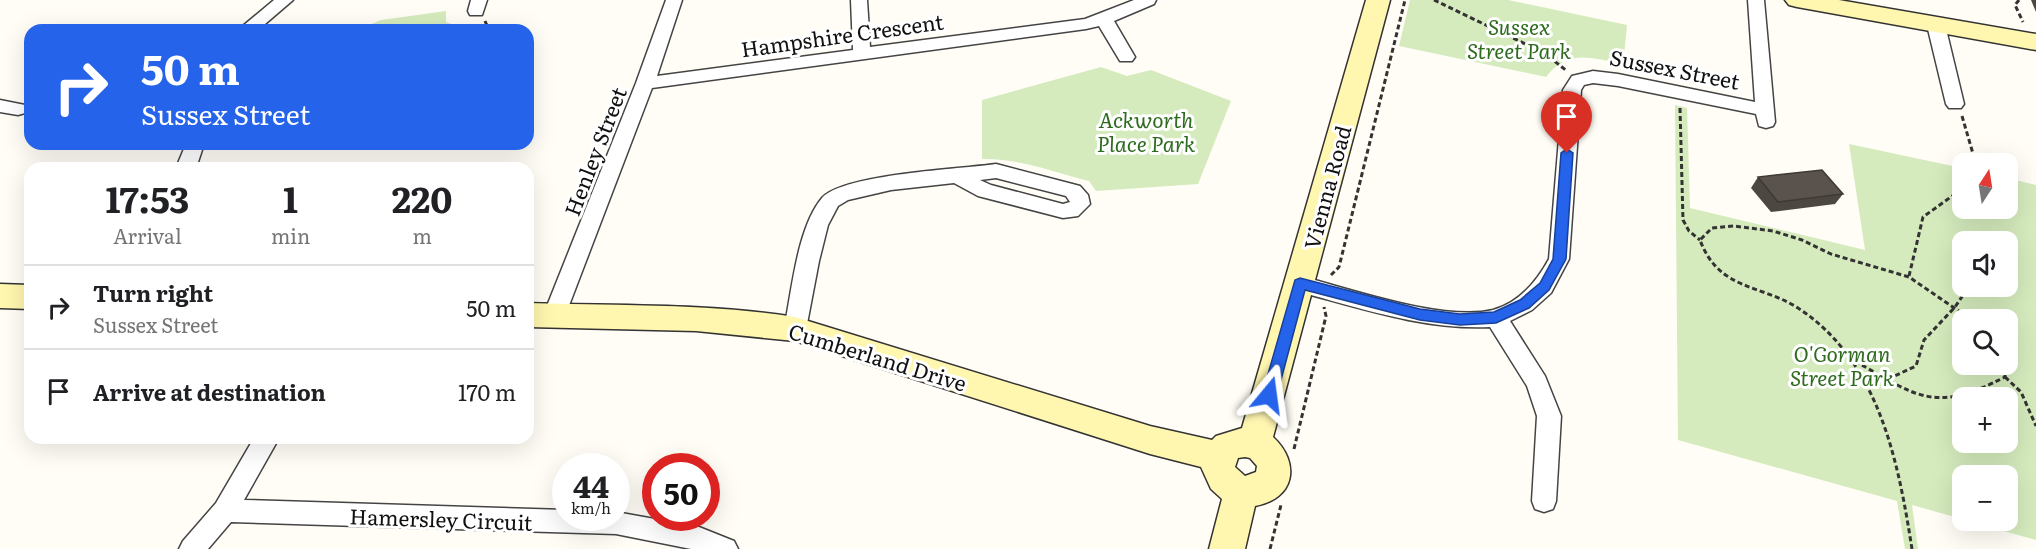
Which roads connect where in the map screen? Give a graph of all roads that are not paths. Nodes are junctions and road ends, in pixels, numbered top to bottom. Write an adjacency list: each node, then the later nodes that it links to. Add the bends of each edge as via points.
1 (285, 0): 9 (street)
2 (674, 0): 14 (street, Henley Street)
3 (859, 0): 12 (street)
4 (1148, 0): 8 (street, Hampshire Crescent)
5 (1378, 0): 17 (street, Vienna Road)
6 (1756, 0): 21 (street, Sussex Street, via 1765,117 1679,93 1593,77 1578,80 1572,90 1559,259 1544,286 1524,304)
7 (1797, 0): 10 (street)
8 (1104, 19): 12 (street, Hampshire Crescent); 13 (street)
9 (254, 24)
10 (1936, 25): 11 (street); 15 (street)
11 (2031, 34)
12 (862, 53): 14 (street, Hampshire Crescent)
13 (1126, 57)
14 (645, 83): 20 (street, Henley Street)
15 (1954, 104)
16 (957, 176): 16 (street, via 996,171 1072,190 1080,204 1071,211 1063,211 985,191); 22 (street, via 856,190 832,200 819,218)
17 (1300, 284): 21 (street, via 1420,315 1460,320); 24 (street, Vienna Road)
18 (0, 296): 19 (street)
19 (24, 297)
20 (541, 316): 22 (street, Cumberland Drive, via 766,323)
21 (1496, 318): 27 (street, via 1537,383 1549,416)
22 (795, 329): 25 (street, Cumberland Drive, via 1150,440)
23 (264, 444): 28 (street)
24 (1254, 444): 25 (street, via 1229,445); 26 (street, via 1274,462 1273,479 1260,490)
25 (1219, 456): 26 (street, via 1217,464 1224,481)
26 (1241, 491): 31 (street)
27 (1544, 501)
28 (225, 511): 29 (street); 30 (street, Hamersley Circuit, via 616,523 699,539)
29 (192, 549)
30 (725, 549)
31 (1227, 549)

